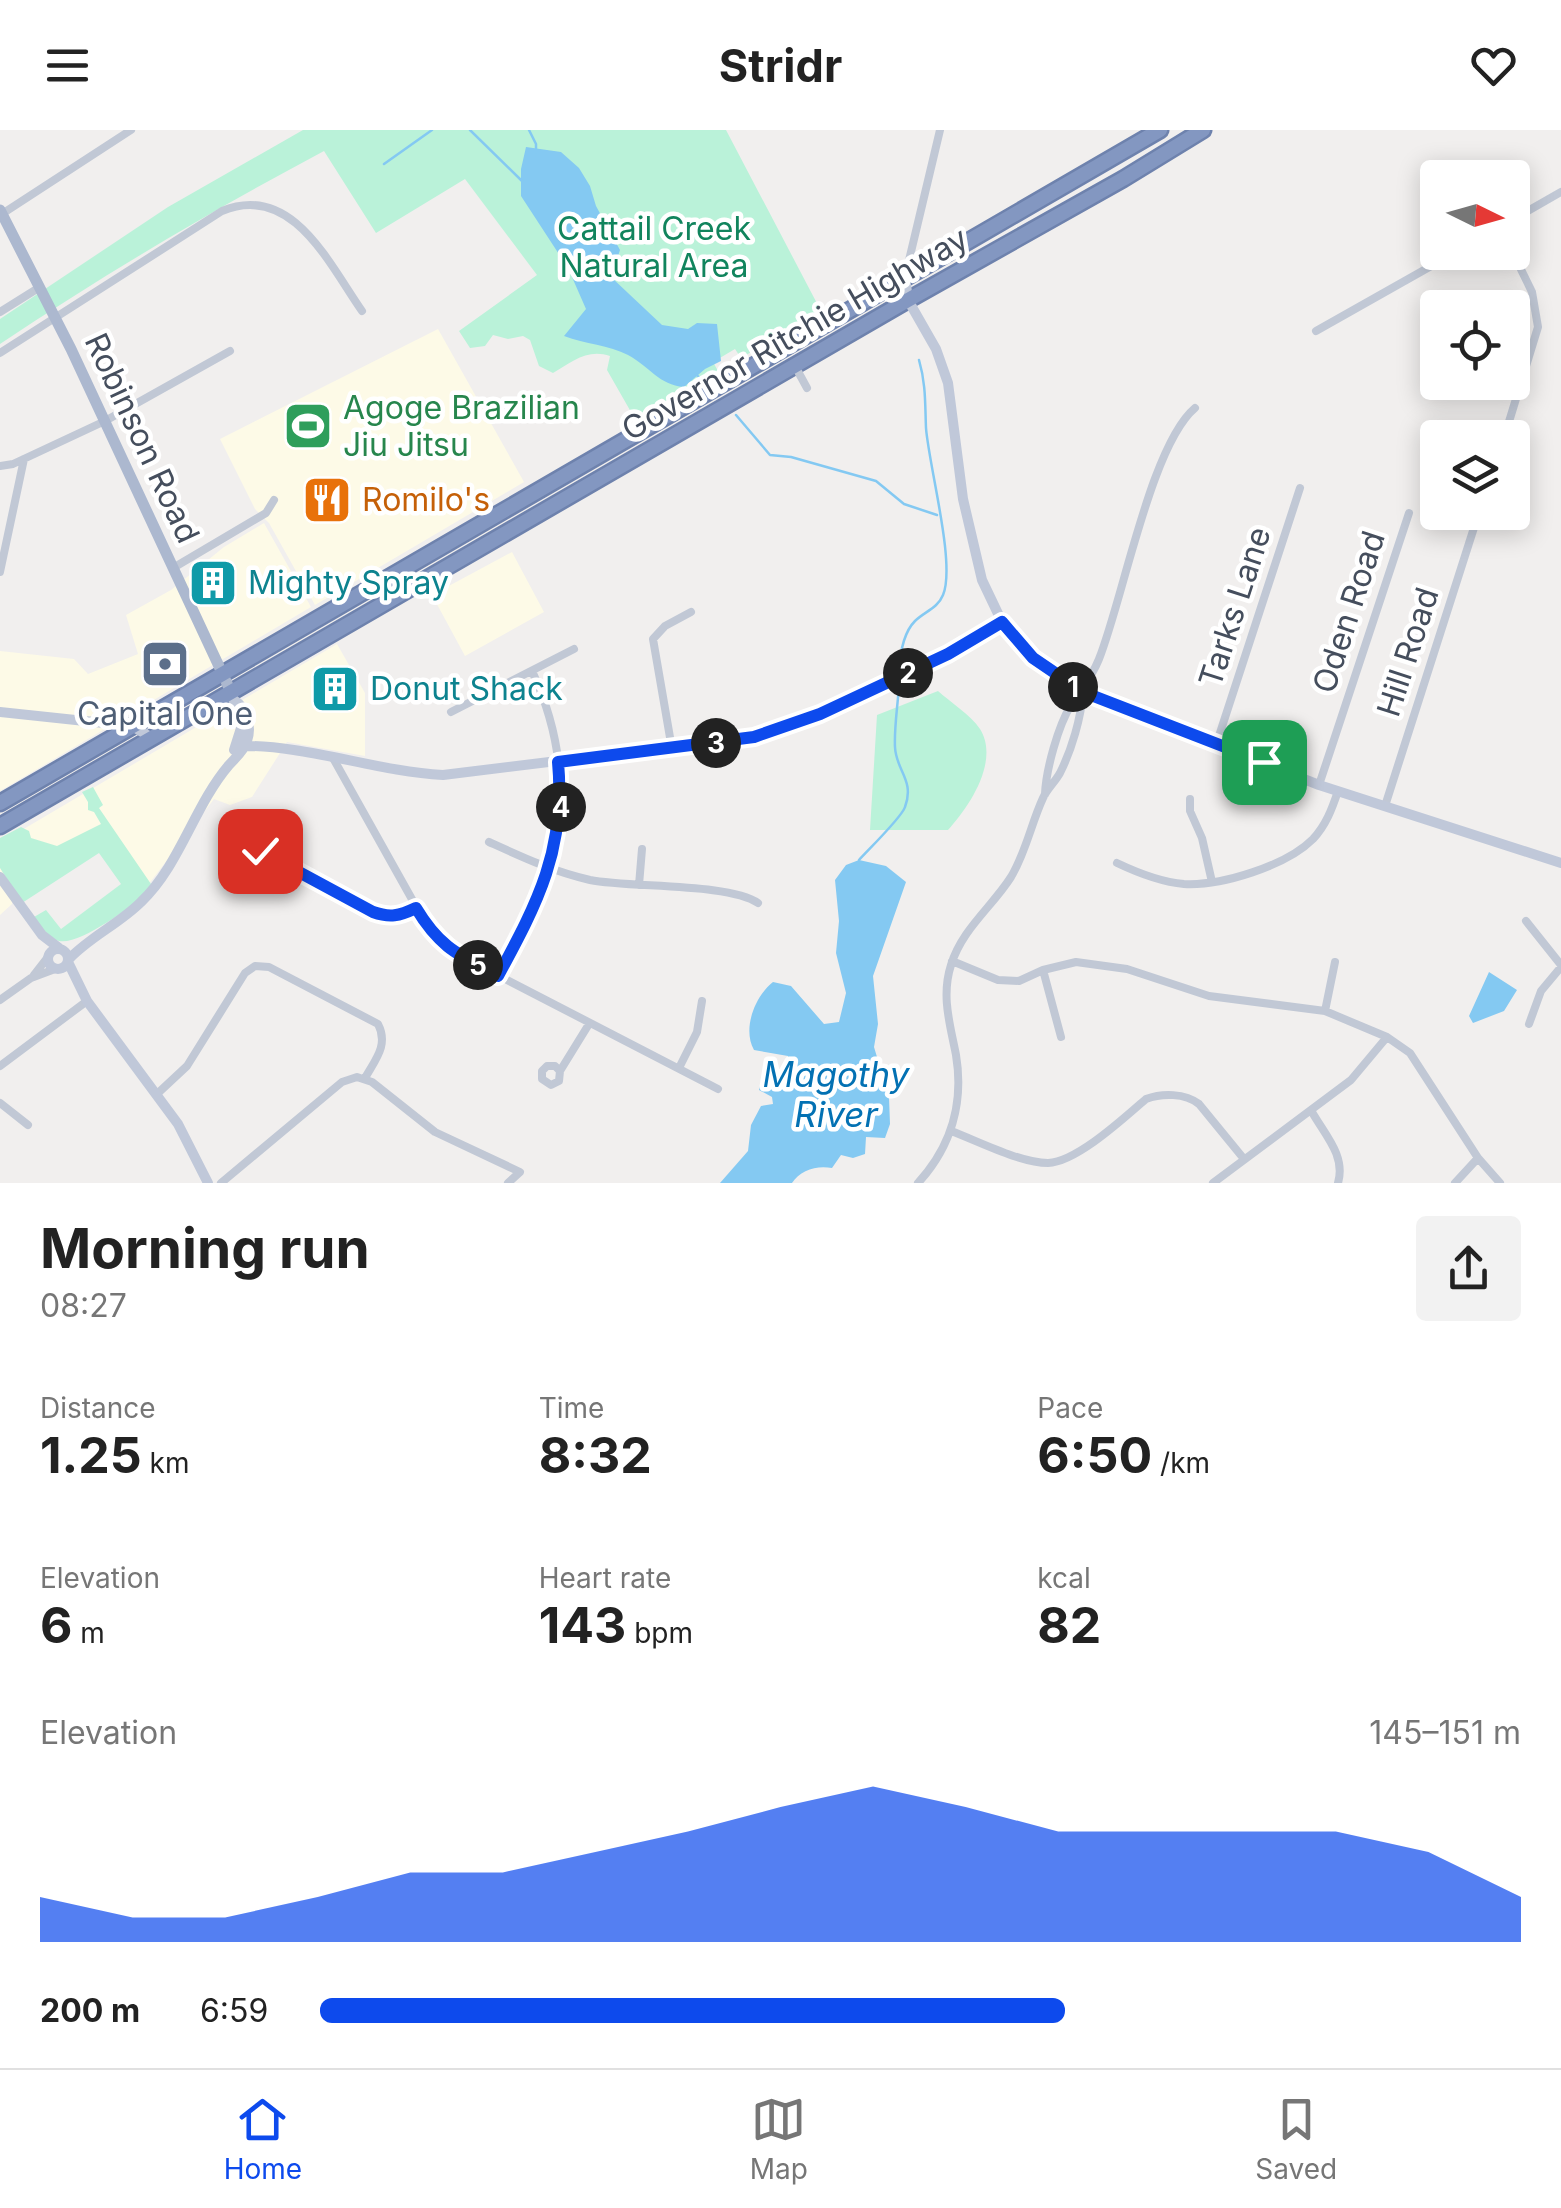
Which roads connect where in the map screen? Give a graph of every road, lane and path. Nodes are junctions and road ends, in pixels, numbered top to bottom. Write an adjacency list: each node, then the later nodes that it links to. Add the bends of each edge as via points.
1 (131, 130): 7 (street)
2 (940, 130): 10 (street)
3 (1160, 130): 10 (highway, Governor Ritchie Highway)
4 (1202, 130): 12 (highway, Governor Ritchie Highway)
5 (1561, 192): 6 (street)
6 (1530, 210)
7 (1, 212): 11 (main road, Robinson Road)
8 (1424, 270): 16 (street)
9 (1521, 270): 22 (street, via 1538,327)
10 (905, 277): 12 (street); 36 (highway, Governor Ritchie Highway)
11 (40, 288): 13 (street); 15 (main road, Robinson Road)
12 (908, 300): 19 (highway, Governor Ritchie Highway); 33 (street, via 945,371 972,549)
13 (0, 312)
14 (362, 312): 15 (street, via 293,218 247,204 212,218)
15 (56, 318): 18 (street); 23 (main road, Robinson Road)
16 (1316, 331)
17 (230, 351): 23 (street)
18 (0, 353)
19 (795, 366): 20 (street); 38 (highway, Governor Ritchie Highway)
20 (807, 388)
21 (1195, 408): 37 (street, via 1182,418 1156,477 1099,661)
22 (1510, 420)
23 (104, 421): 24 (street); 30 (main road, Robinson Road)
24 (24, 459): 25 (street); 31 (street)
25 (0, 466)
26 (1300, 488): 43 (street, Tarks Lane)
27 (274, 500): 30 (street, via 266,513)
28 (1409, 512): 48 (street, Oden Road)
29 (1473, 530): 52 (street, Hill Road)
30 (172, 568): 36 (main road, Robinson Road)
31 (0, 572)
32 (691, 612): 45 (street, via 653,639)
33 (1002, 622): 37 (street, via 1033,658); 45 (street, via 820,714 754,737)
34 (574, 648): 35 (street)
35 (532, 671): 40 (street); 47 (street)
36 (223, 673): 38 (main road, Robinson Road); 41 (highway, Governor Ritchie Highway)
37 (1083, 692): 43 (street); 70 (street, via 1070,706 1014,872 968,929)
38 (233, 696): 42 (highway, Governor Ritchie Highway); 44 (street, via 248,721)
39 (0, 712): 41 (street)
40 (451, 712)
41 (132, 726): 42 (street); 51 (highway, Governor Ritchie Highway)
42 (152, 738): 53 (highway, Governor Ritchie Highway)
43 (1217, 742): 48 (street)
44 (241, 746): 46 (street); 67 (street, via 150,894)
45 (672, 750): 47 (street)
46 (333, 758): 47 (street, via 443,775); 64 (street)
47 (558, 762): 59 (street, via 561,812)
48 (1319, 785): 49 (street)
49 (1338, 791): 52 (street); 61 (street, via 1310,843)
50 (1190, 799): 61 (street)
51 (0, 802)
52 (1384, 806): 58 (street)
53 (0, 826)
54 (489, 842): 59 (street)
55 (642, 849): 62 (street)
56 (257, 850): 64 (street, via 373,912 399,916)
57 (1117, 863): 61 (street, via 1168,881)
58 (1561, 863)
59 (550, 869): 62 (street); 75 (street)
60 (0, 877): 66 (street)
61 (1212, 882)
62 (640, 885): 63 (street, via 736,894)
63 (758, 904)
64 (416, 908): 75 (street, via 432,936)
65 (1526, 921): 73 (street)
66 (42, 935): 68 (street); 69 (street)
67 (88, 940): 68 (street); 72 (street)
68 (60, 949): 69 (street); 72 (street)
69 (48, 956): 72 (street); 76 (street)
70 (952, 961): 74 (street, via 998,980 1019,981); 94 (street, via 946,1005 958,1098)
71 (1335, 962): 80 (street)
72 (63, 965): 76 (street); 78 (street)
73 (1561, 966): 82 (street, via 1540,991)
74 (1043, 970): 80 (street, via 1076,962 1127,968 1222,999); 83 (street)
75 (498, 976): 81 (street)
76 (31, 978): 77 (street)
77 (0, 1000)
78 (88, 1001): 85 (street); 90 (street)
79 (702, 1001): 86 (street, via 697,1032)
80 (1325, 1011): 84 (street)
81 (589, 1024): 86 (street); 87 (street)
82 (1529, 1024)
83 (1061, 1036)
84 (1387, 1037): 92 (street, via 1352,1080); 95 (street, via 1410,1054)
85 (0, 1066)
86 (679, 1068): 89 (street)
87 (560, 1071)
88 (365, 1078): 90 (street, via 382,1046 378,1024 268,966 255,966 188,1066); 98 (street, via 342,1082); 99 (street, via 435,1132 520,1172)
89 (718, 1089)
90 (156, 1094): 97 (street)
91 (0, 1103): 93 (street)
92 (1312, 1112): 96 (street); 102 (street, via 1338,1154)
93 (28, 1125)
94 (951, 1131): 96 (street, via 1030,1160 1062,1161 1146,1099 1173,1095 1192,1098); 100 (street)
95 (1478, 1158): 103 (street); 104 (street)
96 (1244, 1159): 101 (street)
97 (208, 1183)
98 (221, 1183)
99 (508, 1183)
100 (918, 1183)
101 (1213, 1183)
102 (1338, 1183)
103 (1454, 1183)
104 (1500, 1183)

